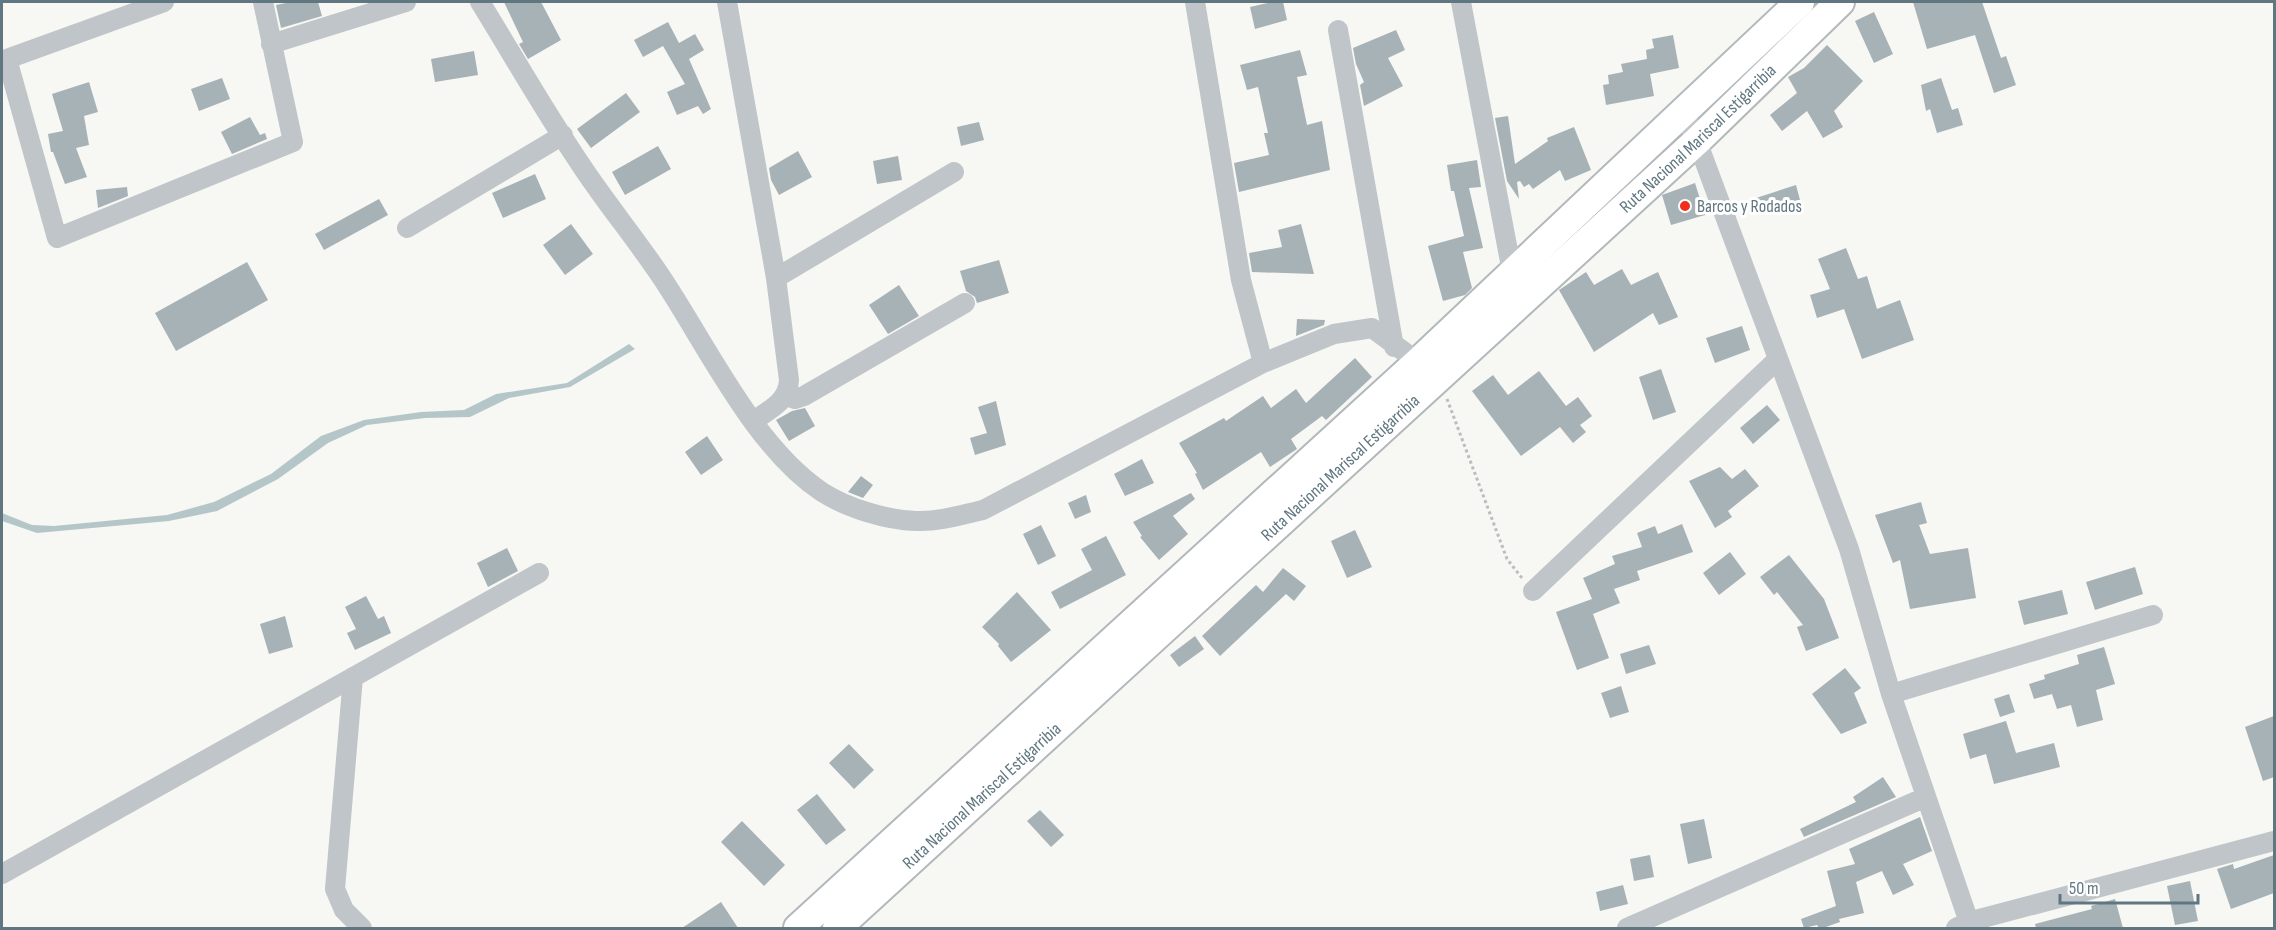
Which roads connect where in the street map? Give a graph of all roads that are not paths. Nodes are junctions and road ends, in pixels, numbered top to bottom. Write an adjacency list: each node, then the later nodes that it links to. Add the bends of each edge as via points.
1 (164, 2): 11 (street, via 7,59 57,238 293,142)
2 (262, 2): 11 (street)
3 (406, 2): 11 (street)
4 (480, 2): 13 (street)
5 (727, 2): 18 (street)
6 (1195, 2): 22 (street, via 1241,280)
7 (1461, 2): 17 (street)
8 (1800, 2): 12 (highway, Ruta Nacional Mariscal Estigarribia)
9 (1840, 2): 14 (highway, Ruta Nacional Mariscal Estigarribia)
10 (1338, 30): 20 (street)
11 (271, 44)
12 (1683, 113): 14 (street); 17 (highway, Ruta Nacional Mariscal Estigarribia)
13 (563, 135): 16 (street); 25 (street, via 660,275)
14 (1697, 141): 21 (street); 23 (highway, Ruta Nacional Mariscal Estigarribia)
15 (954, 172): 18 (street)
16 (407, 228)
17 (1512, 272): 23 (highway, Ruta Nacional Mariscal Estigarribia)
18 (776, 278): 24 (street, via 789,380)
19 (965, 303): 24 (street, via 804,396)
20 (1394, 347): 22 (street, via 1372,328 1334,334); 23 (street)
21 (1778, 358): 27 (street); 30 (street, via 1849,549)
22 (1263, 363): 25 (street, via 983,510 943,519 916,521 875,514 822,492 792,468)
23 (1428, 370): 36 (highway, Ruta Nacional Mariscal Estigarribia); 37 (highway, Ruta Nacional Mariscal Estigarribia)
24 (786, 396): 25 (street)
25 (753, 422)
26 (539, 573): 29 (street)
27 (1533, 591)
28 (2153, 615): 30 (street)
29 (353, 677): 33 (street); 35 (street, via 335,889 344,910)
30 (1891, 694): 31 (street)
31 (1926, 797): 34 (street); 38 (street)
32 (2274, 841): 34 (street)
33 (2, 874)
34 (1965, 926)
35 (362, 928)
36 (798, 928)
37 (837, 928)
38 (1627, 928)

